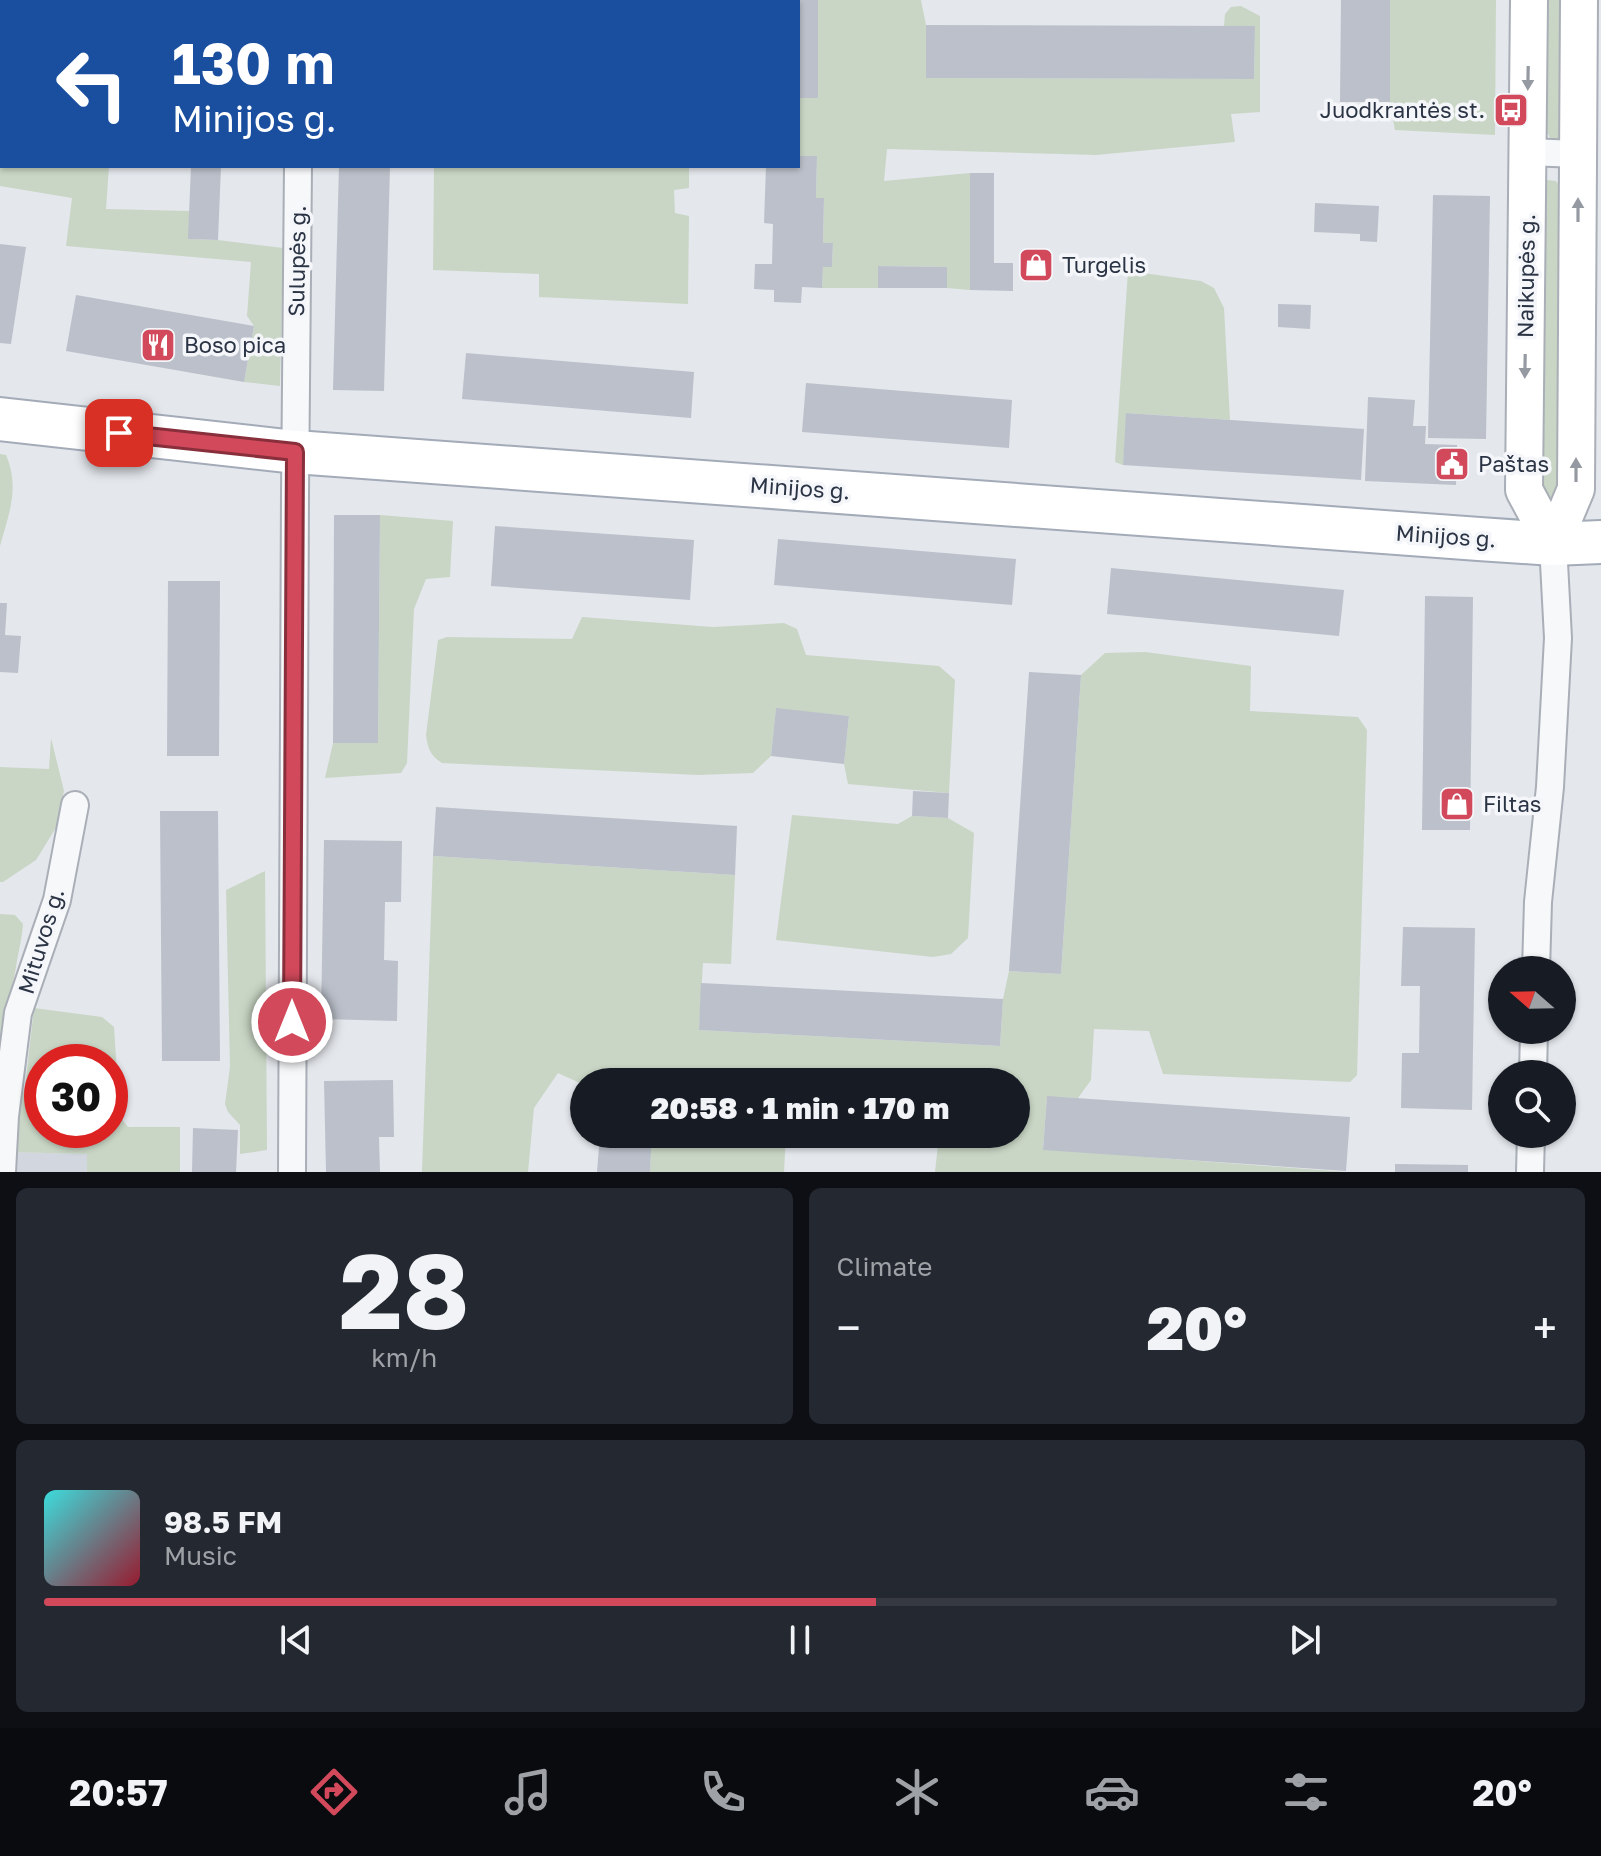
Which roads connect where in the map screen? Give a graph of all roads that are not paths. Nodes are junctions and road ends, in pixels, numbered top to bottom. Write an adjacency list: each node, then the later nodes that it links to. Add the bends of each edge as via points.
1 (1529, 0): 3 (street, Naikupės g., one-way to 3)
2 (1579, 0): 4 (street, Naikupės g.)
3 (1527, 152): 4 (street); 9 (street, Naikupės g., one-way to 9, via 1524,490)
4 (1578, 154): 9 (street, Naikupės g., one-way to 4, via 1576,489)
5 (298, 168): 7 (street, Sulupės g.)
6 (0, 419): 7 (main road, Minijos g.)
7 (295, 452): 9 (main road, Minijos g.); 14 (street, Sulupės g.)
8 (1601, 542): 9 (main road, Minijos g.)
9 (1553, 544): 11 (street, Naikupės g., via 1558,638)
10 (75, 805): 13 (street, Mituvos g., via 57,900 18,1013)
11 (1536, 956)
12 (1531, 1148): 15 (street)
13 (2, 1172)
14 (292, 1172)
15 (1530, 1172)

